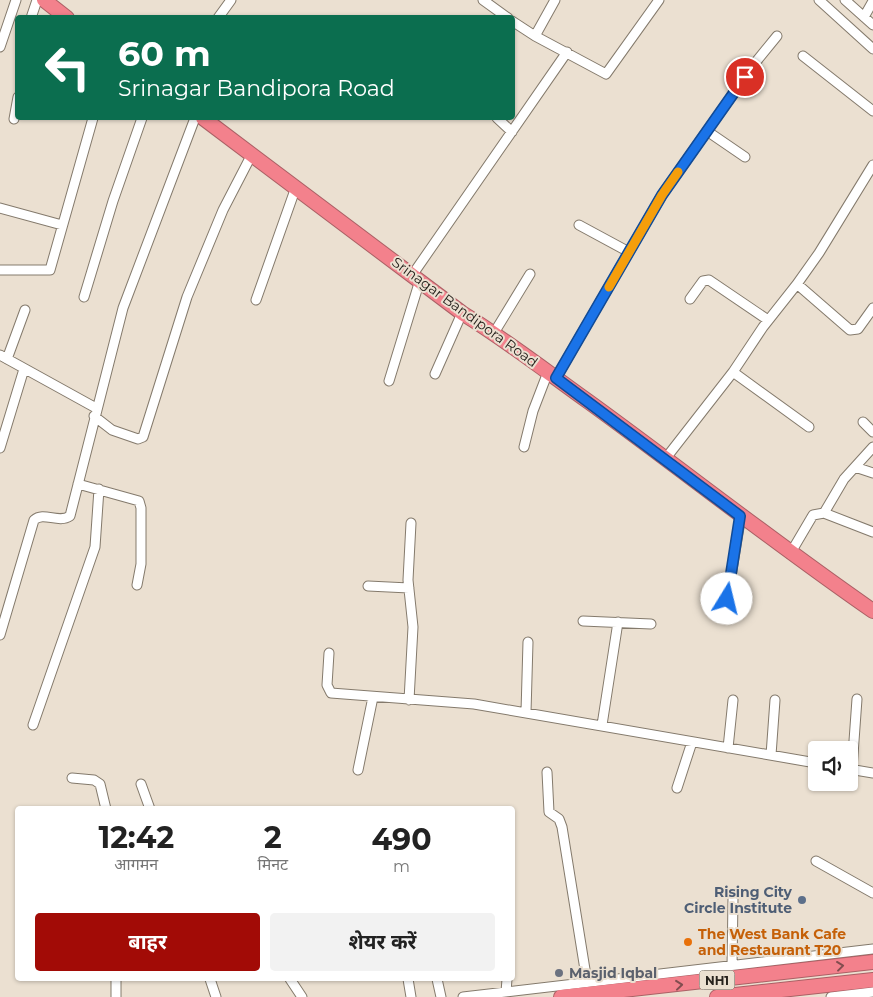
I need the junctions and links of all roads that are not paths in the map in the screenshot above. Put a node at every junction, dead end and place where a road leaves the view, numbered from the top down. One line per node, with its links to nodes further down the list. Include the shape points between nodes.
1 (16, 0): 20 (street)
2 (37, 0): 11 (street)
3 (44, 0): 12 (highway)
4 (230, 0): 13 (street)
5 (482, 0): 14 (street)
6 (556, 0): 18 (street)
7 (659, 0): 22 (street, via 608,73)
8 (819, 0): 21 (street)
9 (845, 0): 15 (street)
10 (873, 1): 15 (street)
11 (32, 15)
12 (62, 15)
13 (220, 15)
14 (504, 15)
15 (864, 17): 17 (street)
16 (515, 23): 18 (street)
17 (873, 24)
18 (535, 36): 22 (street)
19 (777, 36): 33 (street)
20 (0, 47)
21 (873, 49)
22 (567, 52): 32 (street)
23 (803, 56): 24 (street)
24 (873, 111)
25 (15, 114): 26 (street)
26 (14, 119)
27 (92, 120): 40 (street)
28 (141, 120): 46 (street, via 112,201)
29 (194, 120): 60 (street, via 123,308)
30 (206, 120): 34 (highway, Srinagar Bandipora Road)
31 (499, 120): 32 (street)
32 (512, 132): 44 (street)
33 (707, 132): 35 (street); 41 (street, via 662,195)
34 (252, 154): 37 (highway, Srinagar Bandipora Road); 60 (street, via 223,210 187,297 143,437 138,439 117,432)
35 (745, 157)
36 (873, 165): 45 (street)
37 (296, 187): 44 (highway, Srinagar Bandipora Road); 48 (street)
38 (0, 208): 40 (street)
39 (579, 225): 41 (street)
40 (62, 226): 42 (street, via 50,270)
41 (629, 252): 58 (street)
42 (0, 270)
43 (530, 274): 53 (street)
44 (417, 277): 51 (highway, Srinagar Bandipora Road); 59 (street)
45 (797, 284): 49 (street, via 850,330 858,329); 52 (street)
46 (84, 298)
47 (690, 299): 52 (street, via 703,281 709,280)
48 (256, 300)
49 (873, 308)
50 (25, 310): 54 (street)
51 (462, 313): 53 (highway, Srinagar Bandipora Road); 57 (street)
52 (768, 320): 56 (street)
53 (494, 333): 58 (highway, Srinagar Bandipora Road)
54 (3, 357): 55 (street)
55 (24, 369): 60 (street); 66 (street)
56 (733, 372): 62 (street); 67 (street)
57 (434, 374)
58 (552, 375): 64 (street, via 536,404); 67 (highway, Srinagar Bandipora Road)
59 (388, 382)
60 (95, 412): 70 (street)
61 (863, 422): 63 (street)
62 (809, 427)
63 (873, 432)
64 (524, 447)
65 (873, 447): 68 (street)
66 (0, 448)
67 (666, 458): 73 (highway, Srinagar Bandipora Road)
68 (855, 467): 69 (street); 72 (street)
69 (873, 473)
70 (78, 484): 71 (street); 85 (street, via 67,518 40,516 34,520)
71 (99, 489): 77 (street, via 135,499 141,505 141,564); 94 (street, via 95,547)
72 (824, 513): 75 (street); 76 (street, via 813,515)
73 (740, 516): 76 (highway, Srinagar Bandipora Road); 81 (street)
74 (412, 523): 79 (street)
75 (873, 532)
76 (790, 554): 80 (highway, Srinagar Bandipora Road)
77 (137, 585)
78 (368, 586): 79 (street)
79 (409, 588): 90 (street, via 413,628)
80 (873, 611)
81 (725, 613)
82 (583, 621): 83 (street)
83 (618, 622): 84 (street); 95 (street)
84 (651, 624)
85 (0, 635)
86 (528, 642): 93 (street)
87 (329, 653): 88 (street, via 328,692)
88 (372, 697): 90 (street); 101 (street)
89 (857, 699): 96 (street)
90 (409, 700): 93 (street, via 474,704)
91 (733, 700): 98 (street)
92 (775, 700): 99 (street)
93 (526, 712): 95 (street)
94 (33, 725)
95 (602, 725): 97 (street)
96 (853, 741)
97 (692, 742): 98 (street); 107 (street)
98 (728, 748): 99 (street)
99 (771, 756): 100 (street)
100 (808, 762)
101 (358, 770)
102 (858, 770): 104 (street)
103 (547, 772): 122 (street, via 549,812 559,819 562,827)
104 (873, 772)
105 (72, 778): 108 (street, via 98,783)
106 (141, 784): 109 (street)
107 (677, 788)
108 (105, 806)
109 (149, 806)
110 (816, 860): 111 (street)
111 (873, 893)
112 (733, 898): 115 (street)
113 (873, 949): 115 (street)
114 (873, 962): 132 (highway, NH1, one-way to 114)
115 (732, 966): 122 (street)
116 (116, 981): 126 (street)
117 (211, 981): 127 (street)
118 (291, 981): 128 (street)
119 (408, 981): 129 (street)
120 (437, 981): 130 (street)
121 (507, 981): 124 (street)
122 (587, 982): 124 (street)
123 (871, 990): 125 (highway, NH1); 134 (street)
124 (506, 992): 131 (street)
125 (797, 993): 133 (highway, NH1)
126 (116, 997)
127 (216, 997)
128 (302, 997)
129 (410, 997)
130 (441, 997)
131 (463, 997)
132 (561, 997)
133 (717, 997)
134 (831, 997)

